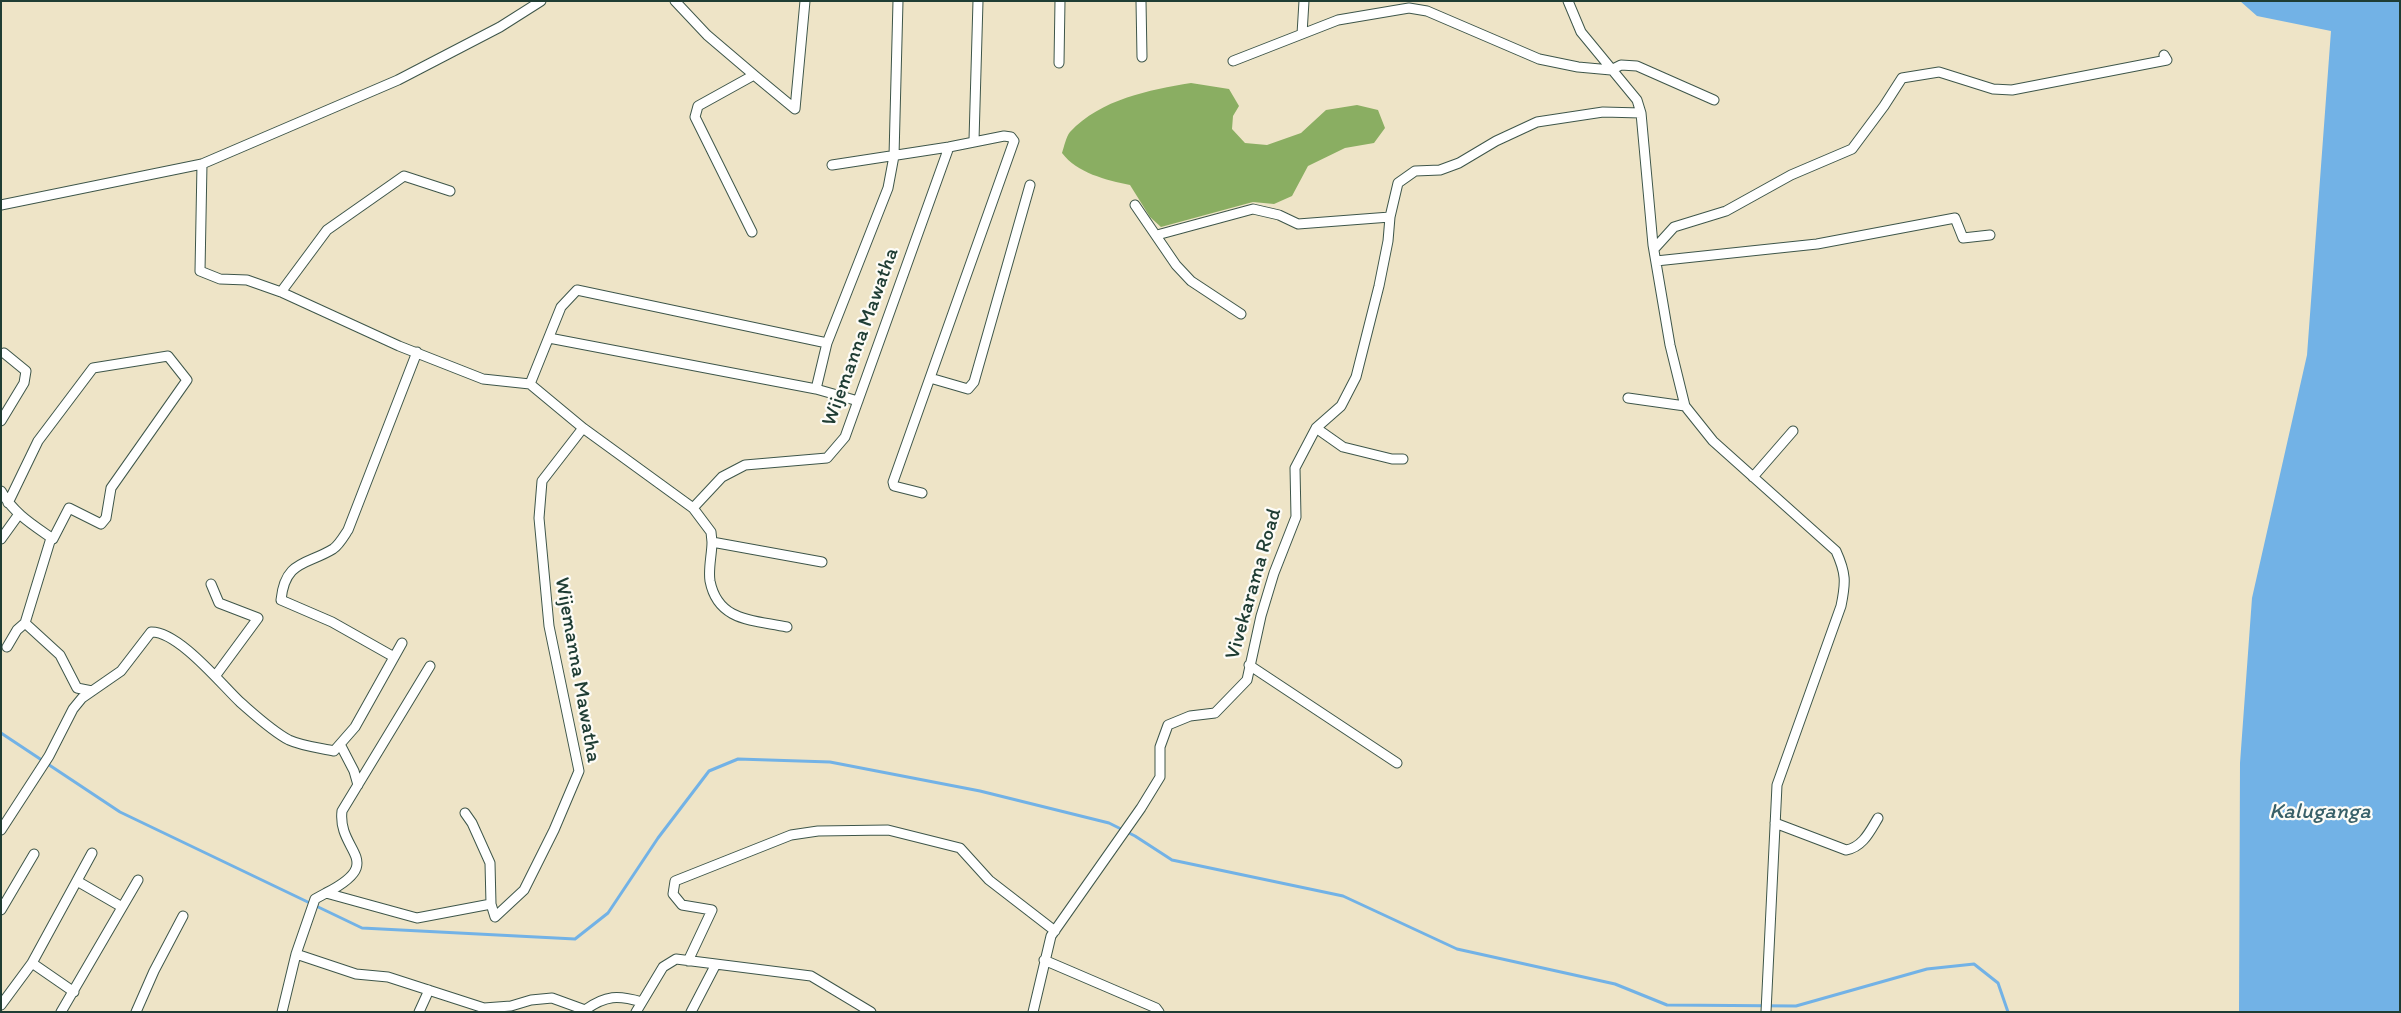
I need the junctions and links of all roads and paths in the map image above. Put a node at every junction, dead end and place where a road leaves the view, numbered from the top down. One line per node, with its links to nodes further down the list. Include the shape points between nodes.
1 (541, 1): 22 (street, via 500,27 398,80)
2 (675, 1): 16 (street)
3 (805, 1): 16 (street, via 794,109)
4 (898, 1): 21 (street)
5 (978, 1): 19 (street)
6 (1060, 1): 14 (street)
7 (1141, 1): 12 (street)
8 (1304, 1): 10 (street)
9 (1568, 1): 15 (street, via 1581,32)
10 (1302, 34): 13 (street); 15 (street, via 1338,20 1409,8 1427,11 1539,60)
11 (2164, 55): 32 (street, via 2167,60 2012,90 1993,89 1939,72 1902,78 1852,149 1791,175 1726,211 1674,227)
12 (1142, 57)
13 (1233, 61)
14 (1059, 63)
15 (1611, 70): 17 (street, via 1621,65 1637,66); 18 (street, via 1637,100)
16 (754, 75): 29 (street, via 698,106 695,117)
17 (1714, 100)
18 (1641, 113): 28 (street, Vivekarama Road, via 1603,112 1537,122 1459,163 1440,170 1415,171 1398,183); 32 (street)
19 (974, 140): 20 (street); 40 (street, via 1004,136 1014,141)
20 (950, 147): 21 (street); 44 (street, Wijemanna Mawatha)
21 (894, 156): 23 (street); 37 (street, via 888,188)
22 (202, 164): 26 (street); 34 (street, via 200,271 220,279 247,280)
23 (832, 165)
24 (1030, 185): 40 (street, via 974,382 968,389)
25 (450, 191): 34 (street, via 404,176 328,230)
26 (1, 205)
27 (1134, 205): 30 (street)
28 (1390, 217): 30 (street, via 1298,224 1279,215 1253,209); 48 (street, Vivekarama Road, via 1379,286 1356,377 1341,406)
29 (752, 232)
30 (1157, 235): 35 (street, via 1176,265 1191,280)
31 (1990, 235): 33 (street, via 1963,238 1955,218 1817,244)
32 (1654, 249): 33 (street)
33 (1656, 261): 45 (street, via 1670,345)
34 (281, 292): 38 (street)
35 (1241, 314)
36 (549, 338): 37 (street, via 561,308 577,290); 41 (street); 42 (street)
37 (827, 343): 42 (street)
38 (417, 352): 41 (street, via 483,379); 66 (street, via 348,530 335,548 298,564 283,585 282,600 332,622)
39 (4, 353): 46 (street, via 26,371 24,382)
40 (930, 378): 53 (street, via 893,482 894,486)
41 (530, 384): 47 (street)
42 (816, 389): 44 (street)
43 (1628, 398): 45 (street)
44 (858, 401): 55 (street, Wijemanna Mawatha, via 845,438 827,458 745,465 722,477)
45 (1685, 406): 51 (street, via 1713,441)
46 (1, 421)
47 (583, 428): 55 (street); 83 (street, Wijemanna Mawatha, via 542,481 539,518 549,626 579,771 551,838 524,890 495,916)
48 (1316, 428): 50 (street, via 1343,447); 67 (street, Vivekarama Road, via 1295,468 1296,517 1274,573)
49 (1793, 431): 51 (street)
50 (1403, 459)
51 (1753, 477): 76 (street, via 1836,551 1844,570 1845,584 1841,606 1777,785)
52 (1, 491): 54 (street)
53 (922, 493)
54 (8, 503): 56 (street); 57 (street, via 38,441 93,368 168,356 187,380 111,488 106,518 102,524 69,508)
55 (693, 508): 59 (street, via 711,532)
56 (19, 514): 57 (street); 58 (street)
57 (51, 538): 62 (street)
58 (1, 539)
59 (712, 542): 60 (street); 63 (street, via 710,580 719,604 731,615)
60 (822, 562)
61 (211, 584): 69 (street, via 220,603 258,618)
62 (25, 623): 65 (street); 70 (street, via 60,655 77,688)
63 (787, 627)
64 (402, 643): 66 (street)
65 (7, 647)
66 (394, 657): 71 (street)
67 (1249, 665): 72 (street); 87 (street, Vivekarama Road, via 1246,680 1215,713 1190,716 1168,725 1160,747 1160,777)
68 (430, 666): 73 (street)
69 (216, 675): 70 (street, via 161,632 151,632 121,671); 71 (street, via 239,701 290,740 334,751)
70 (92, 691): 77 (street, via 74,709 50,756)
71 (341, 746): 73 (street)
72 (1396, 763)
73 (358, 786): 82 (street, via 342,811 340,825 358,857 357,864 346,883)
74 (465, 814): 83 (street, via 490,863)
75 (1878, 818): 76 (street, via 1862,842 1846,850)
76 (1775, 823): 106 (street)
77 (1, 830)
78 (34, 854): 85 (street)
79 (92, 854): 81 (street)
80 (138, 880): 84 (street)
81 (77, 881): 84 (street); 91 (street)
82 (326, 893): 83 (street, Wijemanna Mawatha, via 417,918); 88 (street, via 315,899)
83 (491, 904)
84 (122, 907): 94 (street)
85 (1, 910)
86 (183, 916): 98 (street)
87 (1055, 930): 89 (street, via 989,880 960,848 888,830 818,831 791,835 675,880 673,894 682,905 712,910); 90 (street, Vivekarama Road)
88 (296, 954): 93 (street, via 356,974 388,977); 99 (street)
89 (688, 960): 92 (street); 95 (street, via 676,959 663,967)
90 (1044, 960): 104 (street, Vivekarama Road); 105 (street)
91 (32, 963): 94 (street); 96 (street)
92 (716, 964): 102 (street); 103 (street, via 811,976)
93 (429, 990): 95 (street, via 484,1008 552,998 585,1010 614,996); 100 (street)
94 (74, 992): 97 (street)
95 (642, 1002): 101 (street)
96 (1, 1005)
97 (61, 1012)
98 (136, 1012)
99 (282, 1012)
100 (419, 1012)
101 (636, 1012)
102 (691, 1012)
103 (871, 1012)
104 (1033, 1012)
105 (1159, 1012)
106 (1766, 1012)

